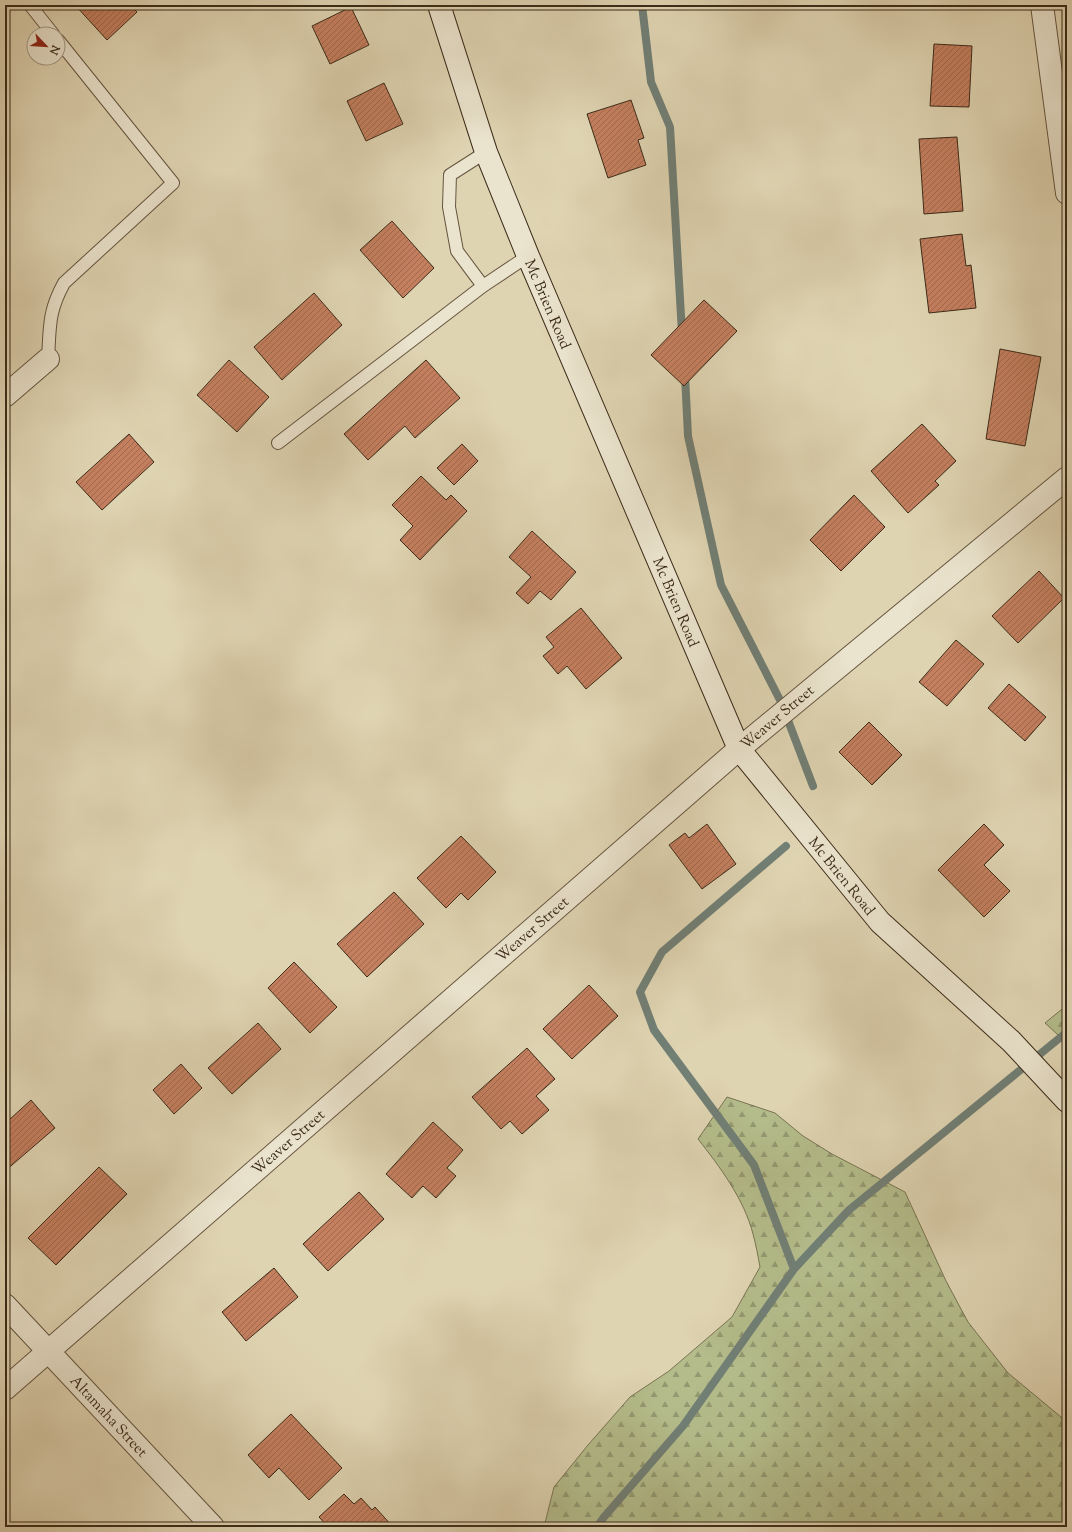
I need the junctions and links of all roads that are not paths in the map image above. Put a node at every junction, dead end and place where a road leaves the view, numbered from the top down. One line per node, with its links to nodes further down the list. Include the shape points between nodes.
1 (30, 5): 4 (lane)
2 (439, 5): 6 (street, Mc Brien Road)
3 (1042, 5): 7 (street)
4 (47, 26)
5 (66, 50): 10 (lane, via 173,183 64,283 54,301 50,316)
6 (486, 152): 8 (street, Mc Brien Road); 9 (lane, via 450,175 449,207 457,250)
7 (1067, 193)
8 (528, 256): 9 (lane); 14 (street, Mc Brien Road)
9 (483, 286): 12 (lane)
10 (48, 358): 11 (street)
11 (5, 396)
12 (278, 443)
13 (1067, 478): 14 (street, Weaver Street)
14 (739, 748): 15 (street, Mc Brien Road, via 880,922 1011,1041); 17 (street, Weaver Street)
15 (1067, 1101)
16 (5, 1305): 17 (street, Altamaha Street)
17 (49, 1350): 18 (street, Weaver Street); 19 (street, Altamaha Street)
18 (5, 1389)
19 (213, 1527)

